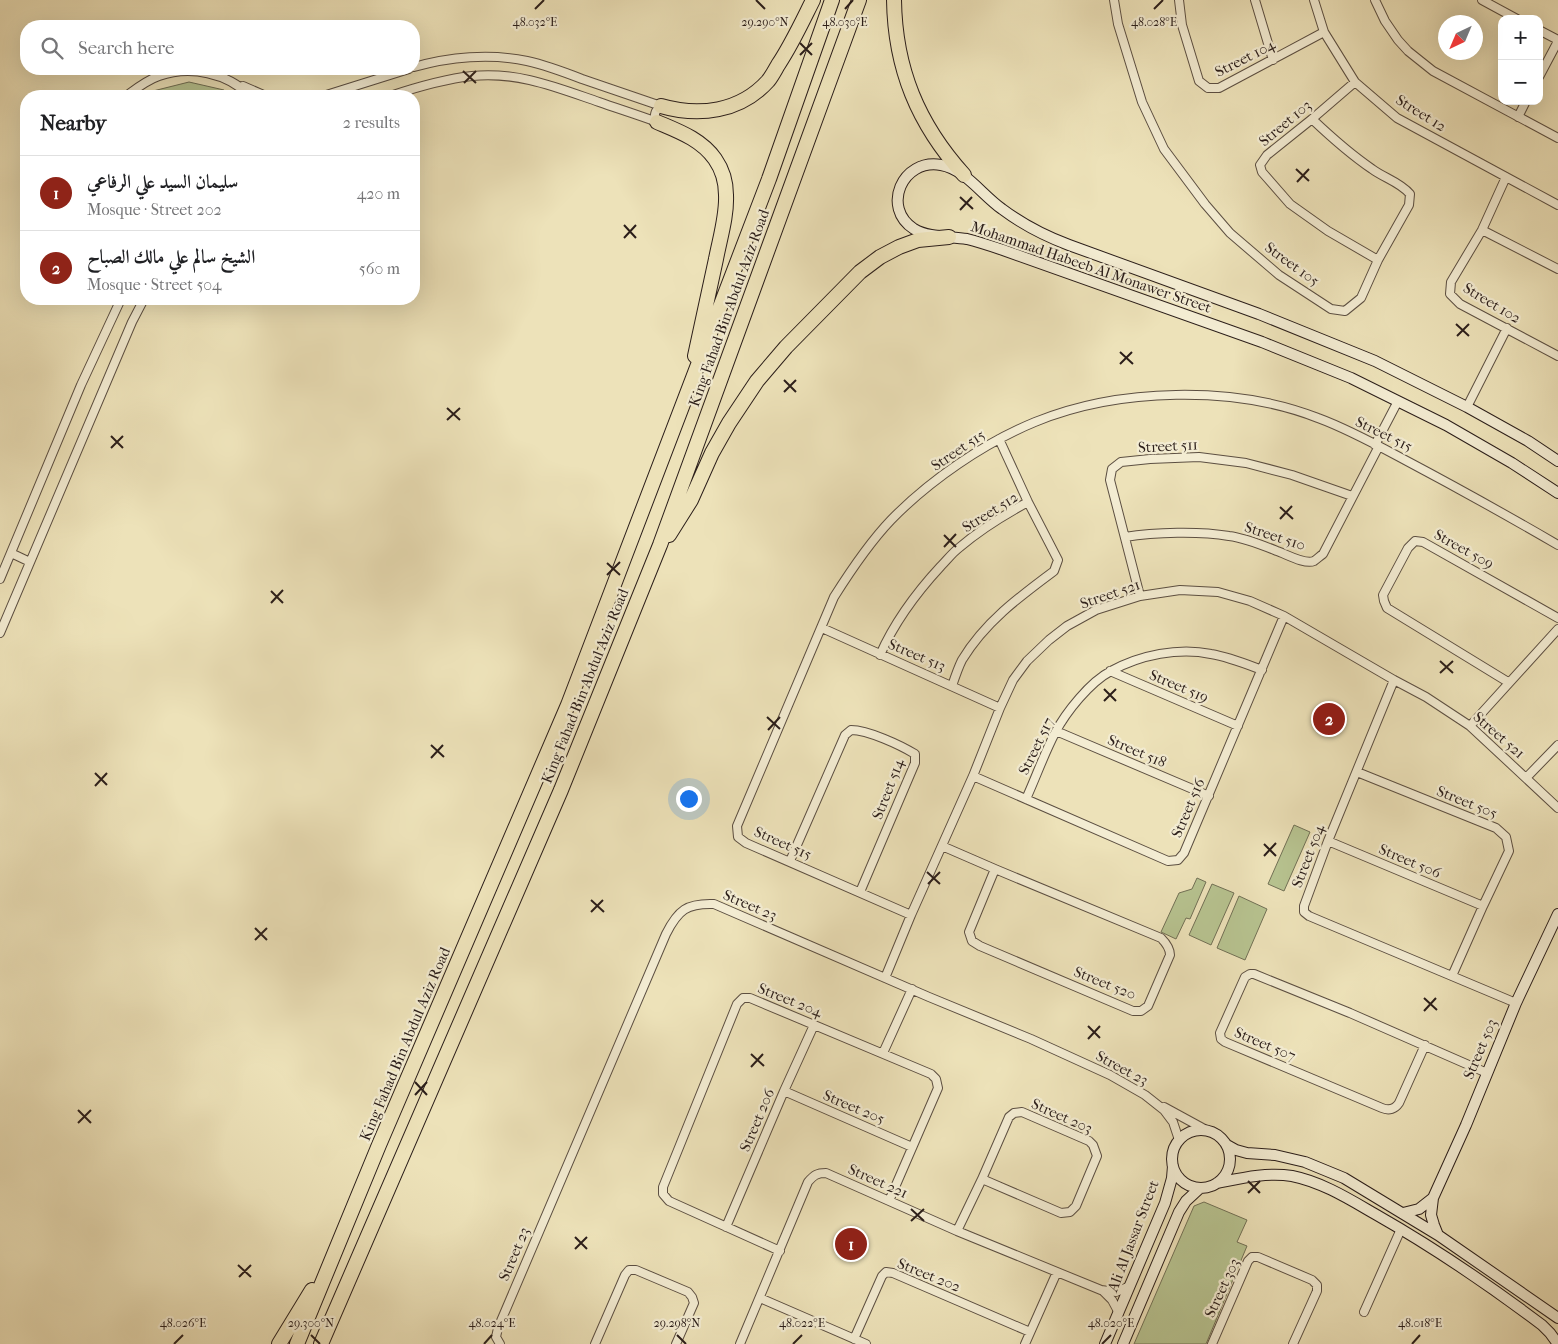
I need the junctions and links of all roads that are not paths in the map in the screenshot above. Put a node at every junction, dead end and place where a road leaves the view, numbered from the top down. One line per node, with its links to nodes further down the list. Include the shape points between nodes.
1 (813, 0): 31 (highway, via 770,79 745,100 714,111 690,112)
2 (832, 0): 48 (highway, King Fahad Bin Abdul Aziz Road)
3 (859, 0): 57 (highway, King Fahad Bin Abdul Aziz Road)
4 (894, 0): 36 (highway, via 898,46 909,88 930,130)
5 (1114, 0): 41 (street, Street 105, via 1142,102 1164,149 1230,233 1279,275 1331,308 1345,311 1361,298)
6 (1178, 0): 15 (street, Street 104, via 1199,82 1208,88 1218,88)
7 (1255, 0): 15 (street)
8 (1314, 0): 12 (street, Street 12)
9 (1375, 0): 32 (street, via 1385,21 1403,45 1432,71)
10 (1482, 0): 11 (street)
11 (1510, 15)
12 (1324, 32): 15 (street, Street 104); 23 (street, Street 12)
13 (1543, 32): 14 (street)
14 (1558, 41): 17 (street)
15 (1273, 60)
16 (420, 66): 18 (street, via 493,57 526,61)
17 (1543, 69)
18 (568, 74): 24 (street); 31 (street)
19 (160, 75): 25 (street)
20 (214, 75): 22 (street)
21 (390, 75): 28 (street)
22 (224, 78): 26 (street); 27 (street)
23 (1355, 82): 33 (street, Street 103); 37 (street, Street 12, via 1397,118)
24 (564, 89): 29 (street, via 526,79 474,76); 34 (street)
25 (134, 90)
26 (244, 90)
27 (252, 90)
28 (342, 90)
29 (408, 90)
30 (1524, 105): 32 (street)
31 (661, 106): 34 (street, via 655,115)
32 (1518, 117): 35 (street)
33 (1312, 119): 41 (street, Street 105, via 1336,142 1410,194 1409,205); 41 (street, Street 103, via 1267,155 1260,165 1262,172 1290,204)
34 (657, 122): 48 (highway, via 681,132 705,148 719,165 726,190 723,223)
35 (1558, 138)
36 (964, 175): 40 (street, Mohammad Habeeb Al Monawer Street, via 950,167 934,164 922,166 907,175 900,185 899,208 908,224 924,234); 49 (street, Mohammad Habeeb Al Monawer Street, via 1000,208 1047,236 1344,348)
37 (1506, 177): 38 (street, Street 12); 39 (street, Street 102)
38 (1558, 205)
39 (1482, 230): 42 (street); 45 (street, Street 102, via 1451,282 1450,294 1460,304)
40 (949, 237): 47 (street, Mohammad Habeeb Al Monawer Street, via 975,241 1021,256 1262,342); 57 (highway, via 918,240 880,257 860,272 786,346 729,423 685,512)
41 (1378, 260)
42 (1558, 269)
43 (118, 305): 59 (street, via 80,385)
44 (141, 305): 60 (street)
45 (1507, 328): 46 (street, Street 102); 49 (street)
46 (1558, 356)
47 (1398, 401): 51 (street, Street 510); 53 (street, Mohammad Habeeb Al Monawer Street, via 1481,445)
48 (685, 403): 119 (highway, King Fahad Bin Abdul Aziz Road, via 568,705)
49 (1467, 407): 52 (street, Mohammad Habeeb Al Monawer Street)
50 (999, 439): 51 (street, Street 515, via 1036,422 1118,399 1186,395 1268,403 1318,418); 55 (street); 65 (street, Street 515, via 955,466 891,520 847,576 834,597)
51 (1377, 445): 54 (street, Street 510); 58 (street, Street 515)
52 (1558, 461)
53 (1558, 493)
54 (1352, 496): 56 (street, Street 510, via 1323,554 1313,561 1305,562 1230,536 1141,534); 56 (street, Street 511, via 1246,463 1199,457 1121,462 1112,468 1110,480)
55 (1028, 502): 68 (street, Street 512, via 959,547 904,611); 73 (street, Street 512, via 1058,560 1057,565 1054,571 1014,600 976,639 961,662)
56 (1125, 537): 62 (street, Street 511)
57 (660, 545): 131 (highway, King Fahad Bin Abdul Aziz Road, via 561,790)
58 (1558, 545)
59 (11, 553): 60 (street); 61 (street)
60 (30, 562): 67 (street)
61 (0, 579)
62 (1140, 596): 63 (street, Street 521, via 1180,590 1218,592); 74 (street, Street 521, via 1096,610 1061,630 1027,662 1013,680)
63 (1284, 616): 69 (street, Street 516); 71 (street, Street 521)
64 (1558, 618): 72 (street, Street 509, via 1423,542 1416,541 1408,548 1383,595 1387,608)
65 (822, 628): 68 (street, Street 513); 87 (street, Street 515, via 737,826 738,837 746,843)
66 (1558, 628): 72 (street)
67 (0, 633)
68 (880, 655): 73 (street, Street 513)
69 (1262, 670): 70 (street, Street 517, via 1210,653 1185,652 1137,659); 75 (street, Street 516)
70 (1110, 671): 75 (street, Street 519); 77 (street, Street 517, via 1071,708)
71 (1394, 680): 76 (street, Street 521); 79 (street, Street 504)
72 (1508, 682): 76 (street)
73 (952, 686): 74 (street, Street 513)
74 (1000, 708): 80 (street, Street 521)
75 (1238, 726): 82 (street, Street 516)
76 (1470, 726): 81 (street, Street 521)
77 (1056, 732): 82 (street, Street 518); 83 (street, Street 517)
78 (1558, 745): 81 (street)
79 (1357, 772): 85 (street, Street 504); 90 (street, Street 505, via 1496,828 1506,837 1510,851)
80 (973, 776): 83 (street, Street 516); 86 (street, Street 521)
81 (1526, 778): 84 (street, Street 521)
82 (1209, 796): 83 (street, Street 516, via 1184,853 1178,860 1168,861)
83 (1026, 799)
84 (1558, 808)
85 (1328, 841): 90 (street, Street 506); 93 (street, Street 504, via 1304,912)
86 (942, 846): 88 (street, Street 520); 92 (street, Street 521)
87 (790, 861): 89 (street, Street 515); 89 (street, Street 514, via 845,735 851,730 860,730 906,750 915,754 915,763)
88 (995, 869): 88 (street, Street 520, via 969,932 972,940 1133,1011 1141,1011 1148,1006 1170,956 1161,938)
89 (860, 892): 92 (street, Street 515)
90 (1483, 906): 93 (street, Street 505)
91 (1558, 914): 96 (street, Street 503)
92 (911, 915): 94 (street, Street 521)
93 (1452, 976): 96 (street, Street 504)
94 (885, 978): 95 (street, Street 23); 132 (street, Street 23, via 714,904 695,904 678,915 666,934 498,1328 496,1337)
95 (912, 989): 99 (street); 102 (street, Street 23, via 1110,1075)
96 (1516, 1003): 100 (street, Street 503)
97 (814, 1025): 99 (street, Street 204); 101 (street, Street 206); 114 (street, Street 204, via 750,998 743,998 738,1004 663,1187 663,1194 669,1201)
98 (1425, 1045): 98 (street, Street 507, via 1399,1103 1388,1110 1225,1042 1220,1033 1245,977 1250,974); 100 (street, Street 507)
99 (884, 1053): 106 (street, Street 204, via 936,1079 938,1088)
100 (1487, 1073): 111 (street, Street 503)
101 (784, 1091): 106 (street, Street 205); 114 (street, Street 206)
102 (1156, 1103): 103 (street, Street 23); 104 (street, Street 23, via 1173,1122)
103 (1208, 1130): 104 (street, via 1192,1131); 105 (street)
104 (1178, 1140): 107 (street, via 1173,1150)
105 (1227, 1145): 109 (street, via 1230,1153 1228,1170); 113 (street, via 1247,1154 1290,1158 1320,1167)
106 (912, 1147): 112 (street, Street 204)
107 (1173, 1166): 110 (street, via 1183,1182); 121 (street, Ali Al Jassar Street, via 1165,1203)
108 (982, 1179): 108 (street, Street 203, via 1061,1213 1070,1212 1076,1206 1097,1156 1089,1141 1022,1112 1014,1113 1009,1117); 116 (street, Street 203)
109 (1217, 1183): 110 (street); 115 (street, via 1274,1174 1295,1177 1318,1184)
110 (1200, 1188): 139 (street, Ali Al Jassar Street, via 1179,1212)
111 (1433, 1198): 113 (street, via 1419,1208); 117 (street, Street 503, via 1431,1215)
112 (889, 1201): 116 (street, Street 221); 118 (street, Street 221, via 826,1173 818,1173 808,1182)
113 (1403, 1213): 117 (street)
114 (726, 1226): 118 (street, Street 204)
115 (1401, 1229): 124 (street); 142 (street, via 1530,1316)
116 (957, 1231): 120 (street, Street 221)
117 (1438, 1235): 126 (street)
118 (780, 1251): 123 (street, Street 221)
119 (333, 1255): 129 (highway); 130 (highway, King Fahad Bin Abdul Aziz Road)
120 (1057, 1272): 122 (street, Street 221); 127 (street)
121 (1130, 1286): 122 (street, Street 221, via 1116,1292); 125 (street, Ali Al Jassar Street)
122 (1101, 1290): 125 (street, Street 221)
123 (760, 1298): 128 (street); 135 (street, Street 221)
124 (1364, 1312)
125 (1119, 1313): 138 (street, Ali Al Jassar Street)
126 (1558, 1318)
127 (1030, 1332): 128 (street, Street 202, via 886,1272); 137 (street)
128 (854, 1338): 136 (street)
129 (280, 1344)
130 (296, 1344)
131 (321, 1344)
132 (500, 1344)
133 (595, 1344): 134 (street, via 625,1275 629,1270 636,1270 688,1292 692,1297 694,1303)
134 (676, 1344)
135 (740, 1344)
136 (866, 1344)
137 (1025, 1344)
138 (1105, 1344)
139 (1123, 1344)
140 (1212, 1344): 141 (street, Street 303, via 1248,1261 1258,1257 1317,1285)
141 (1294, 1344)
142 (1558, 1344)

